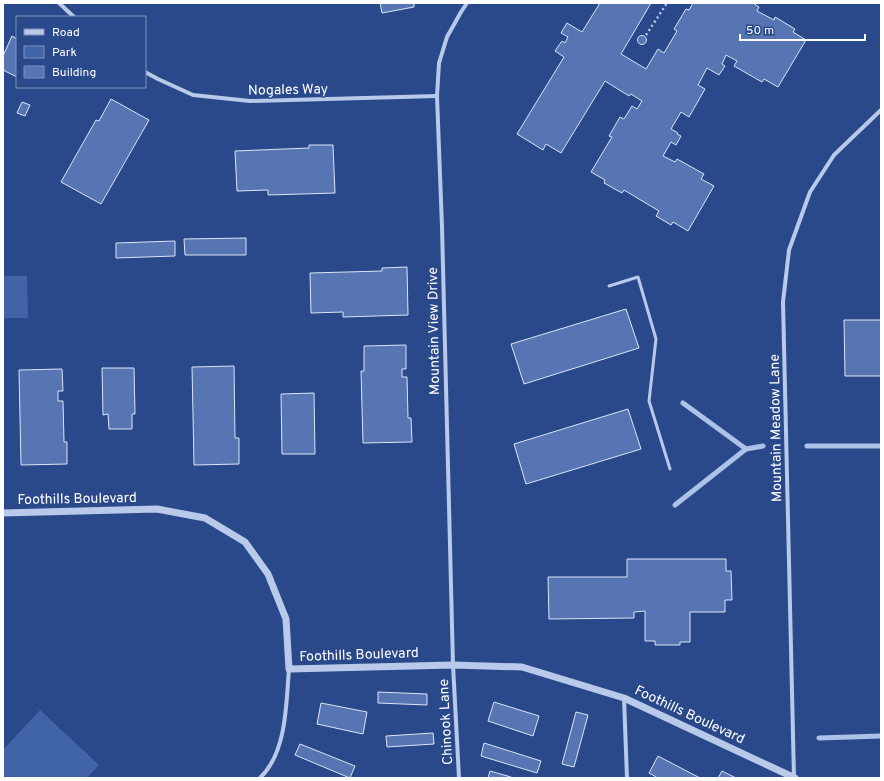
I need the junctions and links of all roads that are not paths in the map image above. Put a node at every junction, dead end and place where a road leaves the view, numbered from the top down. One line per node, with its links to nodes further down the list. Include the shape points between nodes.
1 (59, 3): 3 (street)
2 (468, 3): 5 (street, Mountain View Drive, via 460,12 447,37 439,63)
3 (73, 16)
4 (146, 73): 5 (street, Nogales Way, via 193,95 250,102)
5 (437, 96): 10 (street, Mountain View Drive)
6 (881, 110): 16 (street, Mountain Meadow Lane, via 834,155 810,192 788,250 783,302)
7 (609, 286): 8 (lane, via 638,277 656,339 649,401)
8 (670, 469)
9 (3, 513): 11 (street, Foothills Boulevard, via 157,509 205,518 245,542 268,574 286,619)
10 (453, 665): 11 (street, Foothills Boulevard); 12 (street, Foothills Boulevard, via 522,667); 14 (street, Chinook Lane)
11 (289, 669): 13 (street, via 280,746)
12 (624, 698): 15 (street); 16 (street, Foothills Boulevard)
13 (260, 778)
14 (458, 778)
15 (627, 778)
16 (795, 778)

